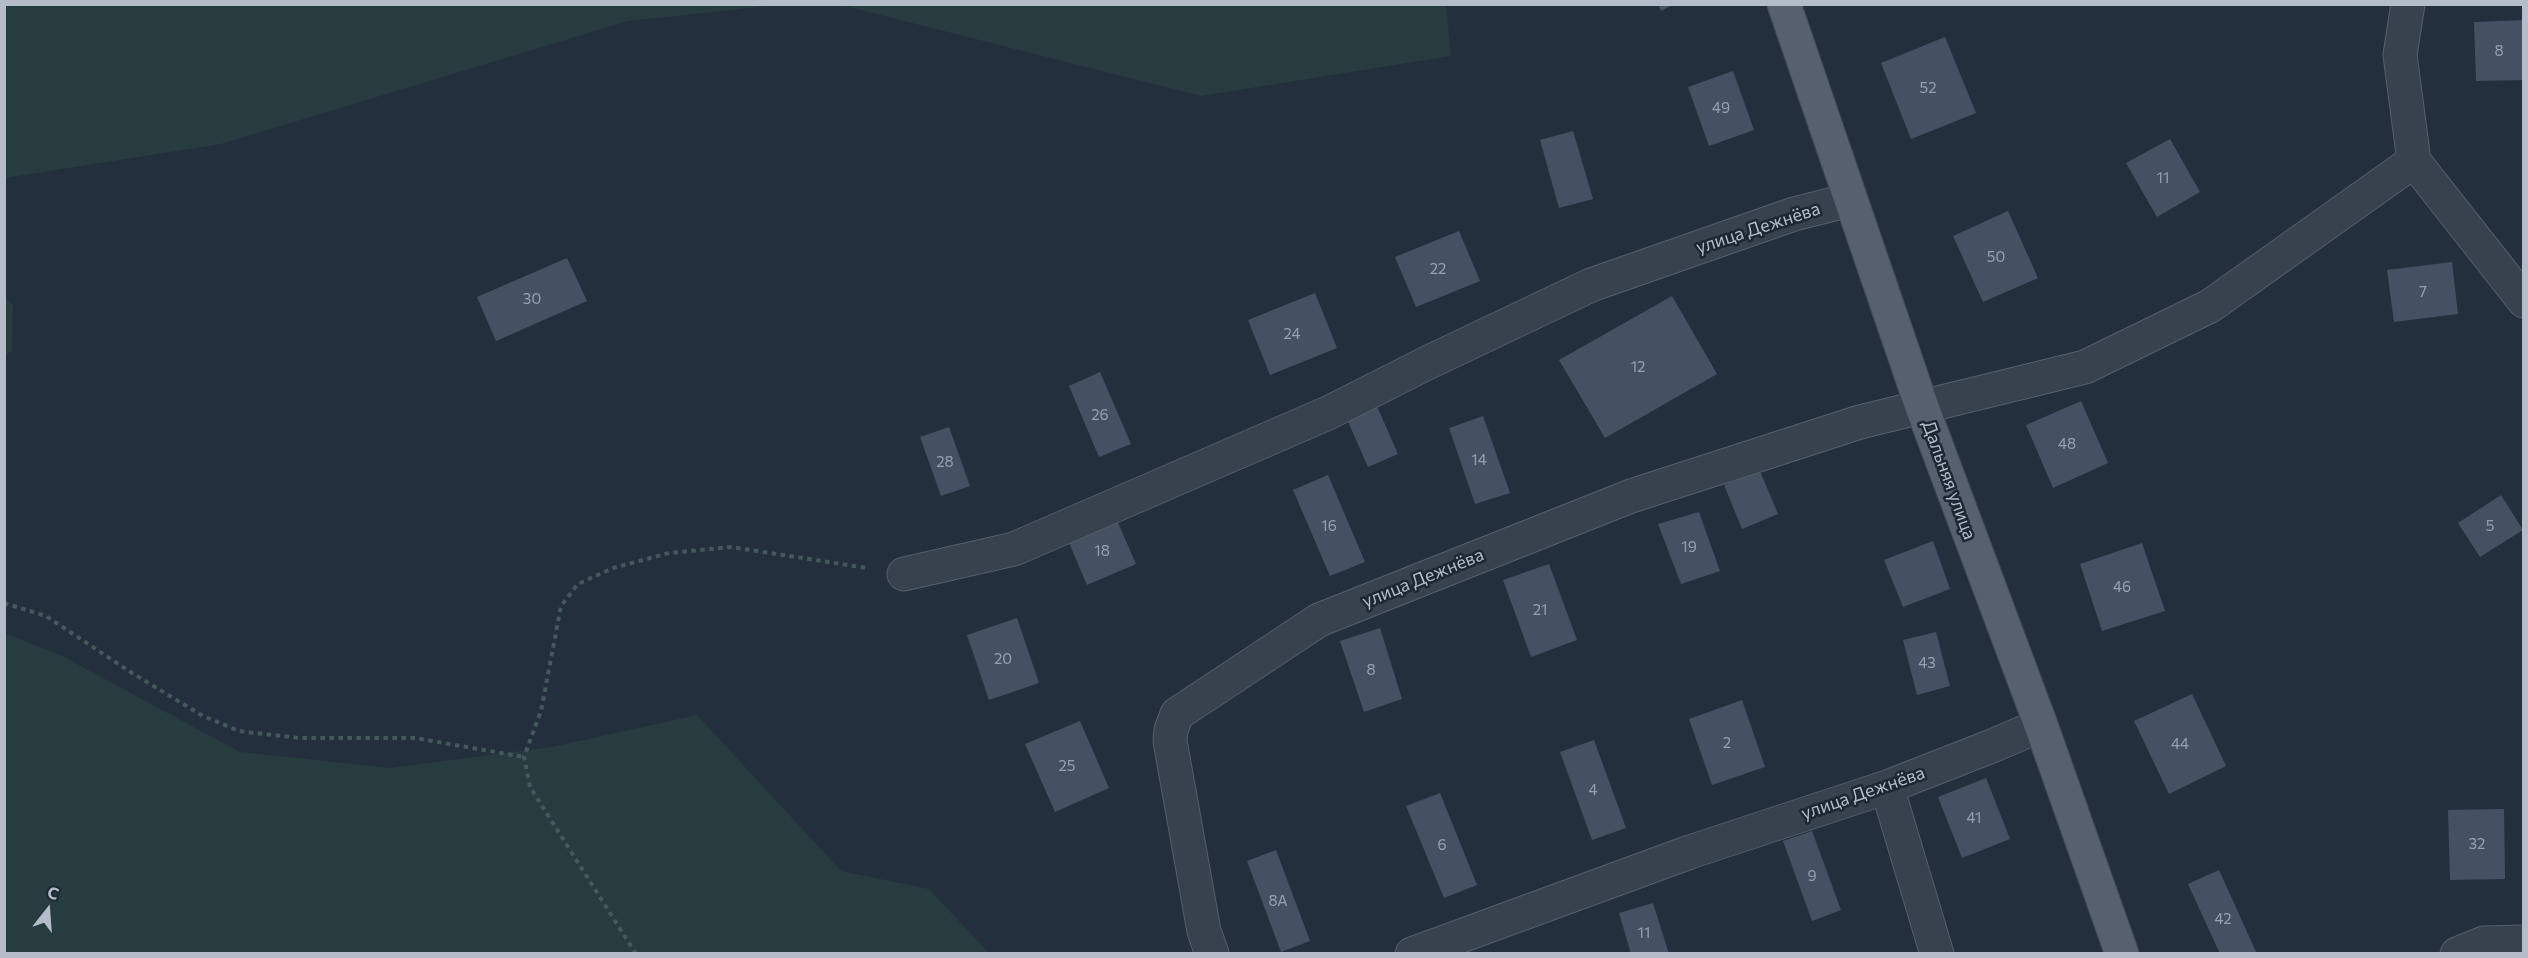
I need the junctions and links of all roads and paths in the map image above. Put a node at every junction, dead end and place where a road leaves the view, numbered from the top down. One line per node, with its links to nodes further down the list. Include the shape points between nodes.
1 (1784, 4): 4 (main road, Дальняя улица)
2 (2408, 4): 3 (street, via 2400,55)
3 (2414, 161): 5 (street); 6 (street, улица Дежнёва, via 2210,306 2085,368)
4 (1850, 200): 6 (main road, Дальняя улица); 7 (street, улица Дежнёва, via 1794,214 1591,285 1328,413 1014,549)
5 (2523, 301)
6 (1922, 407): 9 (main road, Дальняя улица); 14 (street, улица Дежнёва, via 1631,496 1319,620 1177,714 1170,741 1204,931)
7 (903, 574): 10 (path, via 731,547 669,553 613,568 578,584 561,606 541,711)
8 (4, 603): 10 (path, via 46,616 162,692 238,731 299,738 415,738)
9 (2041, 725): 11 (street, улица Дежнёва); 17 (main road, Дальняя улица)
10 (524, 757): 13 (path, via 530,787)
11 (1887, 787): 15 (street, улица Дежнёва, via 1690,852); 16 (street)
12 (2523, 942): 18 (street, via 2484,943)
13 (636, 954)
14 (1212, 954)
15 (1412, 954)
16 (1937, 954)
17 (2122, 954)
18 (2457, 954)

